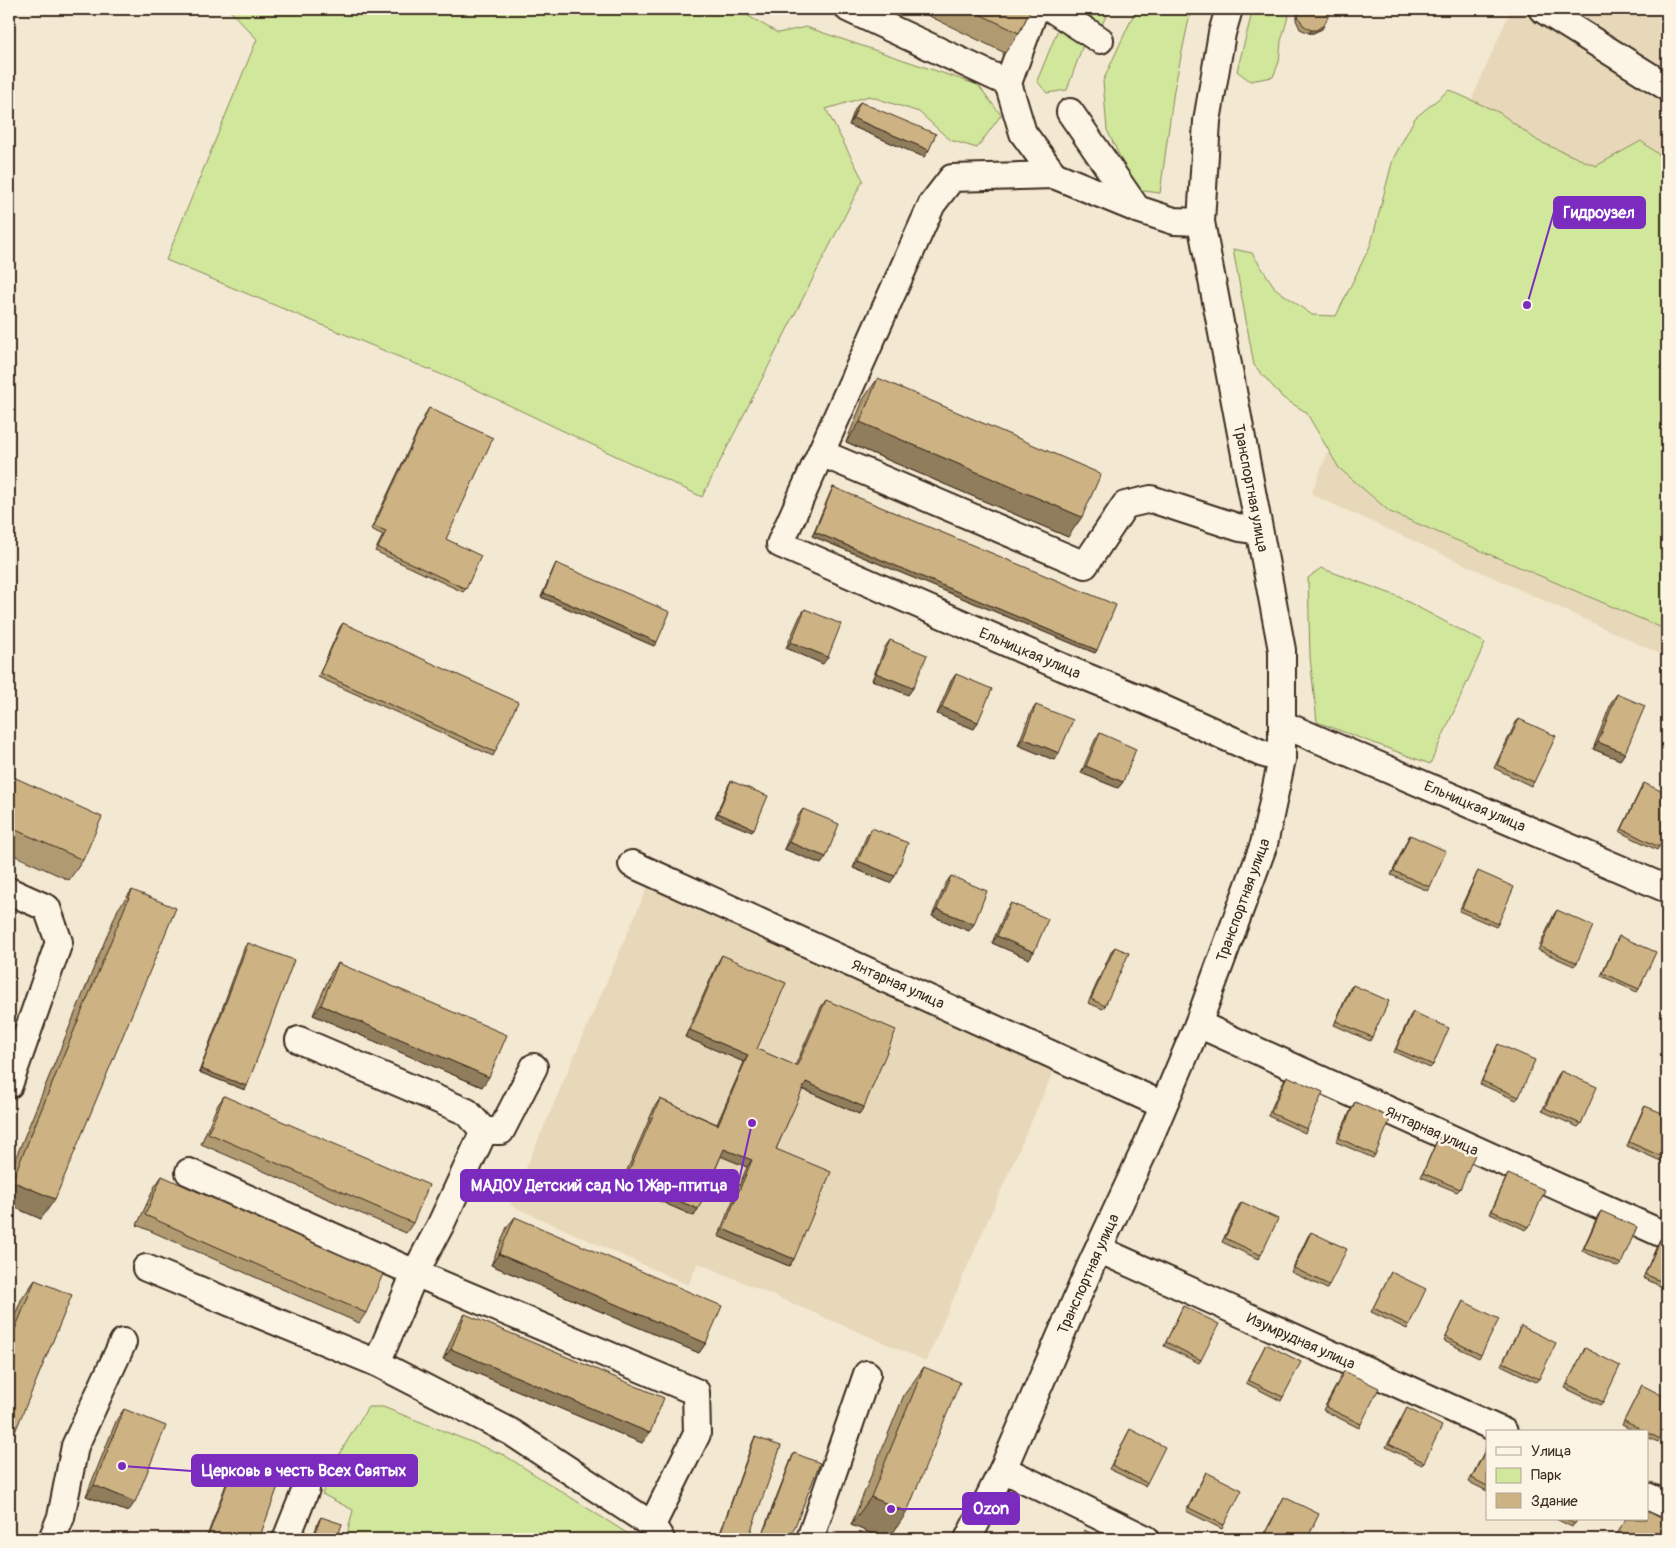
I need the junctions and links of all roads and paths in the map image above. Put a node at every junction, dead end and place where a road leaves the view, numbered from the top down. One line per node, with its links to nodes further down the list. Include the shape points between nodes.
1 (849, 9): 7 (street)
2 (1036, 9): 7 (street)
3 (1052, 9): 6 (street)
4 (1229, 9): 12 (street, Транспортная улица, via 1207,121)
5 (1542, 9): 8 (street)
6 (1100, 40)
7 (1008, 83): 10 (street, via 1023,133)
8 (1667, 87)
9 (1070, 112): 11 (street)
10 (1054, 175): 11 (street); 13 (street, via 952,178 932,204)
11 (1137, 209): 12 (street, via 1174,221)
12 (1201, 222): 14 (street, Транспортная улица)
13 (821, 453): 14 (street, via 1085,565 1126,505 1151,499 1240,528); 16 (street, Ельницкая улица, via 780,544)
14 (1259, 531): 15 (street, Транспортная улица, via 1282,650)
15 (1282, 724): 16 (street, Транспортная улица); 18 (street, Ельницкая улица)
16 (1282, 760): 20 (street, Транспортная улица, via 1264,844)
17 (632, 864): 24 (street, Янтарная улица)
18 (1667, 889)
19 (9, 891): 23 (street, via 47,908 59,942)
20 (1198, 1024): 24 (street, Транспортная улица); 27 (street, Янтарная улица)
21 (299, 1040): 25 (street, via 467,1112)
22 (534, 1067): 25 (street, via 502,1131)
23 (9, 1085)
24 (1163, 1105): 28 (street, Транспортная улица)
25 (484, 1131): 30 (street)
26 (189, 1172): 30 (street)
27 (1667, 1236)
28 (1098, 1249): 34 (street, Изумрудная улица); 35 (street, Транспортная улица)
29 (146, 1268): 32 (street)
30 (415, 1273): 32 (street); 39 (street, via 696,1392 697,1434)
31 (123, 1342): 40 (street, via 75,1446 61,1517)
32 (378, 1363): 39 (street, via 511,1432)
33 (867, 1374): 42 (street)
34 (1500, 1430)
35 (1002, 1469): 43 (street, Транспортная улица); 44 (street)
36 (306, 1489): 41 (street)
37 (1648, 1496): 38 (street)
38 (1667, 1505)
39 (657, 1532)
40 (52, 1539)
41 (286, 1539)
42 (810, 1539)
43 (968, 1539)
44 (1146, 1539)

